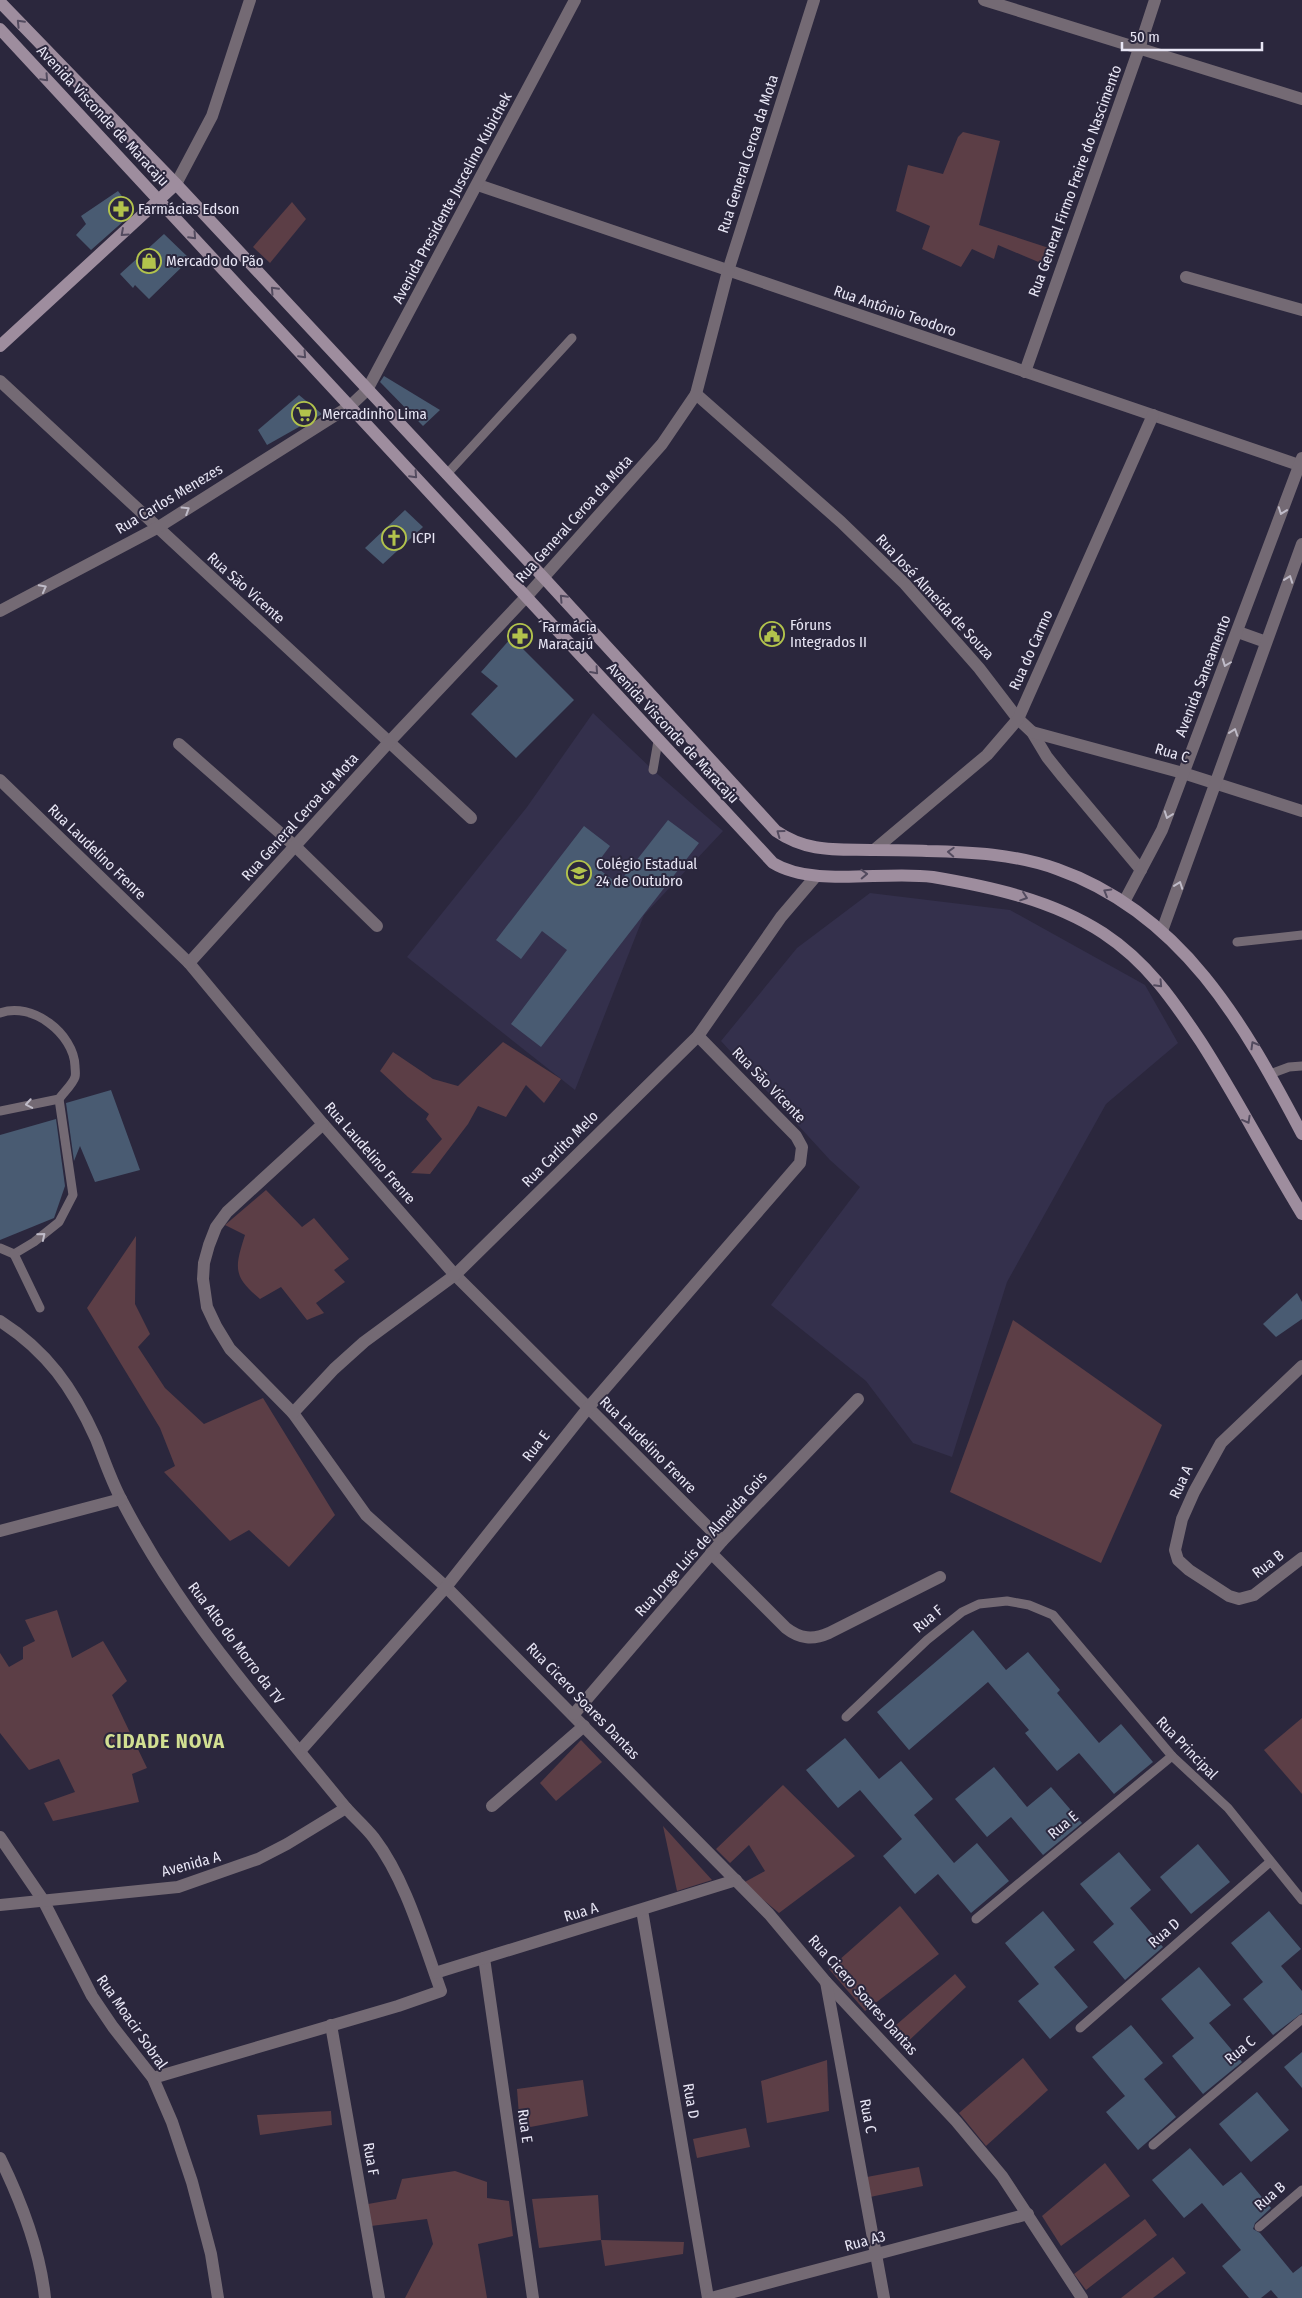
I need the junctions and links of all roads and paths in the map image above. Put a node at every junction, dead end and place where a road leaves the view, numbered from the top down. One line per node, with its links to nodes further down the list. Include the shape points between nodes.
1 (250, 0): 10 (street, via 212,116)
2 (575, 0): 11 (street, Avenida Presidente Juscelino Kubichek)
3 (814, 0): 13 (street, Rua General Ceroa da Mota)
4 (984, 0): 8 (street)
5 (1155, 0): 8 (street, Rua General Firmo Freire do Nascimento)
6 (0, 2): 10 (main road, Avenida Visconde de Maracaju, one-way to 6)
7 (0, 29): 12 (main road, Avenida Visconde de Maracaju, one-way to 12)
8 (1139, 49): 9 (street); 18 (street, Rua General Firmo Freire do Nascimento)
9 (1302, 99)
10 (176, 184): 12 (main road); 20 (main road, Avenida Visconde de Maracaju, one-way to 10)
11 (478, 185): 13 (street, Rua Antônio Teodoro); 20 (street, Avenida Presidente Juscelino Kubichek)
12 (160, 200): 17 (main road, one-way to 17); 22 (main road, Avenida Visconde de Maracaju, one-way to 22)
13 (728, 272): 18 (street, Rua Antônio Teodoro); 21 (street, Rua General Ceroa da Mota)
14 (1186, 277): 15 (street)
15 (1302, 310)
16 (572, 338): 25 (lane)
17 (0, 346)
18 (1025, 372): 23 (street, Rua Antônio Teodoro)
19 (0, 381): 26 (street, Rua São Vicente)
20 (367, 390): 22 (street, Avenida Presidente Juscelino Kubichek); 25 (main road, Avenida Visconde de Maracaju)
21 (696, 394): 28 (street, Rua General Ceroa da Mota, via 662,444); 33 (street, Rua José Almeida de Souza, via 841,522 905,584 979,668)
22 (350, 406): 26 (street, Rua Carlos Menezes, one-way to 22); 29 (main road, Avenida Visconde de Maracaju, one-way to 29)
23 (1153, 416): 24 (street, Rua Antônio Teodoro); 33 (street, Rua do Carmo)
24 (1301, 463): 31 (street, Avenida Saneamento, one-way to 31)
25 (446, 474): 28 (main road, Avenida Visconde de Maracaju)
26 (156, 528): 30 (street, Rua Carlos Menezes, one-way to 26); 35 (street, Rua São Vicente)
27 (1302, 544): 32 (street, one-way to 27)
28 (544, 578): 29 (street, Rua General Ceroa da Mota); 45 (main road, Avenida Visconde de Maracaju, one-way to 28, via 825,850 792,840 776,831)
29 (527, 596): 35 (street, Rua General Ceroa da Mota); 36 (main road, Avenida Visconde de Maracaju, one-way to 36)
30 (0, 610)
31 (1238, 632): 32 (street); 39 (street, Avenida Saneamento, one-way to 39)
32 (1266, 642): 41 (street, one-way to 32)
33 (1018, 720): 34 (street, Rua José Almeida de Souza); 45 (street, Rua do Carmo, via 987,754)
34 (1032, 732): 39 (street, Rua C); 46 (street, Rua José Almeida de Souza, via 1047,757)
35 (390, 741): 43 (street, Rua São Vicente); 44 (street, Rua General Ceroa da Mota)
36 (658, 741): 38 (lane); 47 (main road, Avenida Visconde de Maracaju, via 773,863)
37 (179, 744): 44 (street)
38 (653, 770)
39 (1182, 773): 41 (street, Rua C); 46 (street, Avenida Saneamento, one-way to 46, via 1162,830)
40 (1, 782): 53 (street, Rua Laudelino Frenre)
41 (1216, 784): 42 (street, Rua C); 50 (street, one-way to 41)
42 (1302, 810)
43 (471, 818)
44 (296, 847): 49 (street); 53 (street, Rua General Ceroa da Mota)
45 (874, 850): 48 (main road, Avenida Visconde de Maracaju, one-way to 45, via 1057,869 1020,859 974,853)
46 (1141, 870): 48 (street, Avenida Saneamento)
47 (816, 876): 55 (street, Rua Carlito Melo, via 781,917); 63 (main road, Avenida Visconde de Maracaju, one-way to 63, via 925,876 993,888 1066,913 1103,933 1132,956 1169,994 1226,1081)
48 (1124, 902): 50 (main road, Avenida Visconde de Maracaju)
49 (376, 926)
50 (1162, 931): 57 (main road, Avenida Visconde de Maracaju, one-way to 50, via 1221,996)
51 (1302, 935): 52 (lane)
52 (1237, 942)
53 (189, 963): 60 (street, Rua Laudelino Frenre)
54 (0, 1013): 58 (lane, via 21,1012 35,1016 68,1040 75,1055 75,1077)
55 (698, 1036): 62 (street, Rua São Vicente, via 796,1136 802,1147); 66 (street, Rua Carlito Melo)
56 (1302, 1066): 57 (lane)
57 (1270, 1074): 61 (main road, Avenida Visconde de Maracaju)
58 (59, 1099): 59 (lane, one-way to 59); 65 (lane, one-way to 58, via 59,1222 73,1195)
59 (0, 1111)
60 (323, 1124): 66 (street, Rua Laudelino Frenre); 72 (street, Rua Cicero Soares Dantas, via 220,1220 204,1263 207,1307 216,1326 230,1348)
61 (1302, 1134)
62 (800, 1163): 71 (street, Rua E)
63 (1302, 1214)
64 (0, 1248): 65 (lane)
65 (14, 1254): 67 (lane)
66 (455, 1276): 71 (street, Rua Laudelino Frenre); 72 (street, Rua Carlito Melo, via 364,1342)
67 (40, 1308)
68 (0, 1321): 73 (street, Rua Alto do Morro da TV, via 40,1351 66,1382)
69 (1302, 1366): 80 (street, Rua A, via 1221,1443 1194,1492 1177,1536 1176,1556 1189,1570 1233,1598)
70 (858, 1400): 75 (street, Rua Jorge Luís de Almeida Gois)
71 (588, 1408): 75 (street, Rua Laudelino Frenre); 79 (street, Rua E)
72 (293, 1413): 79 (street, Rua Cicero Soares Dantas, via 366,1515)
73 (121, 1499): 74 (street); 85 (street, Rua Alto do Morro da TV, via 175,1590)
74 (0, 1532)
75 (722, 1541): 76 (street, Rua Jorge Luís de Almeida Gois)
76 (711, 1553): 78 (street, via 786,1628 810,1638 829,1633); 82 (street, Rua Jorge Luís de Almeida Gois)
77 (1302, 1558): 80 (street, Rua B)
78 (940, 1578)
79 (446, 1586): 82 (street, Rua Cicero Soares Dantas); 85 (street, Rua E)
80 (1254, 1595)
81 (1053, 1615): 83 (lane, Rua F, via 1029,1605 1007,1601 979,1604 962,1612 927,1640); 86 (lane, Rua Principal)
82 (574, 1714): 84 (street, Rua Cicero Soares Dantas)
83 (846, 1717)
84 (584, 1726): 87 (street); 91 (street, Rua Cicero Soares Dantas)
85 (300, 1751): 88 (street, Rua Alto do Morro da TV)
86 (1172, 1756): 90 (lane, Rua Principal, via 1228,1808); 96 (lane, Rua E)
87 (492, 1806)
88 (346, 1808): 92 (street, Avenida A, via 258,1859 178,1888); 98 (street, Rua Alto do Morro da TV, via 374,1838 395,1873)
89 (0, 1837): 92 (street, Rua Moacir Sobral)
90 (1270, 1862): 93 (lane, Rua Principal); 102 (lane, Rua D)
91 (736, 1880): 95 (street, Rua A); 99 (street, Rua Cicero Soares Dantas)
92 (43, 1900): 94 (street, Avenida A); 103 (street, Rua Moacir Sobral, via 92,1996)
93 (1302, 1900)
94 (0, 1905)
95 (642, 1910): 97 (street, Rua A); 114 (street, Rua D)
96 (976, 1919)
97 (484, 1958): 98 (street, Rua A); 113 (street, Rua E)
98 (434, 1974): 101 (street, Rua Alto do Morro da TV, via 441,1991)
99 (826, 1982): 107 (street, Rua Cicero Soares Dantas, via 956,2121 1002,2176); 109 (street, Rua C)
100 (1302, 2019): 104 (lane, Rua C)
101 (331, 2025): 103 (street); 112 (street, Rua F)
102 (1080, 2028)
103 (153, 2078): 111 (street, Rua Moacir Sobral, via 192,2182 211,2254)
104 (1153, 2145)
105 (0, 2158): 110 (street, via 28,2225)
106 (1302, 2190): 108 (lane, Rua B)
107 (1028, 2214): 109 (street, Rua A3); 116 (street, Rua Cicero Soares Dantas)
108 (1259, 2227)
109 (877, 2255): 114 (street, Rua A3); 115 (street)
110 (46, 2298)
111 (218, 2298)
112 (379, 2298)
113 (533, 2298)
114 (710, 2298)
115 (884, 2298)
116 (1082, 2298)

